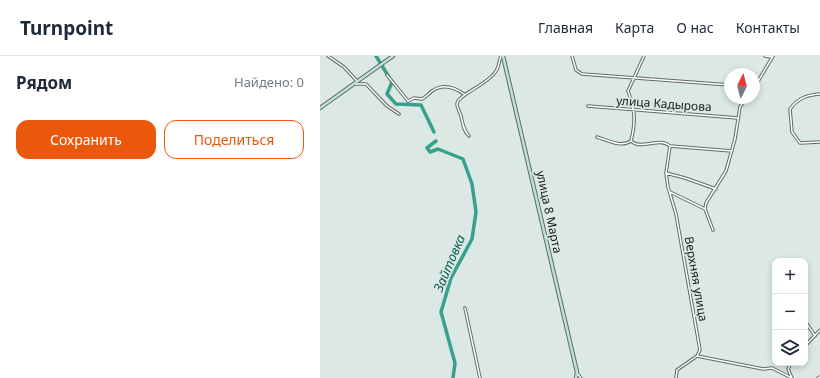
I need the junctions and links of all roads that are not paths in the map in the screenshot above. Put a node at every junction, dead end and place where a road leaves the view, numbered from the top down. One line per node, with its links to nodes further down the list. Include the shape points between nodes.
1 (328, 56): 11 (street, via 344,67)
2 (393, 56): 11 (main road)
3 (502, 56): 13 (street, via 496,71 489,79); 39 (main road, улица 8 Марта)
4 (572, 56): 10 (street, via 576,70 582,74)
5 (644, 56): 10 (street)
6 (765, 56): 7 (street)
7 (772, 56): 9 (street)
8 (387, 75): 13 (street, via 408,102 414,98 424,98 435,89 448,86)
9 (760, 77)
10 (633, 78): 12 (street); 18 (street, via 628,90)
11 (356, 82): 17 (main road); 19 (street, via 356,85 368,86 387,106)
12 (724, 85)
13 (464, 94): 21 (street, via 457,105 463,128)
14 (820, 94): 24 (street, via 807,95 790,109 792,132 800,144)
15 (742, 104): 20 (street)
16 (588, 106): 18 (street, улица Кадырова)
17 (320, 108)
18 (635, 111): 20 (street, улица Кадырова); 23 (street)
19 (399, 114)
20 (738, 118): 26 (street)
21 (469, 136)
22 (597, 137): 23 (street, via 620,144)
23 (631, 141): 25 (street, via 635,145 660,142)
24 (820, 142)
25 (670, 146): 26 (street); 27 (street)
26 (732, 151): 28 (street, via 726,171)
27 (666, 173): 28 (street); 29 (street, Верхняя улица)
28 (716, 188): 30 (street)
29 (670, 192): 30 (street); 37 (street, Верхняя улица, via 700,350)
30 (705, 209): 31 (street)
31 (713, 230)
32 (465, 308): 40 (street)
33 (808, 326): 35 (street)
34 (820, 330): 35 (street)
35 (815, 336): 36 (street)
36 (808, 343)
37 (697, 356): 43 (street, via 677,370); 44 (street, via 763,369 772,368)
38 (790, 366): 44 (street, via 788,369)
39 (577, 372): 41 (main road); 42 (street)
40 (480, 378)
41 (576, 378)
42 (581, 378)
43 (676, 378)
44 (792, 378)

